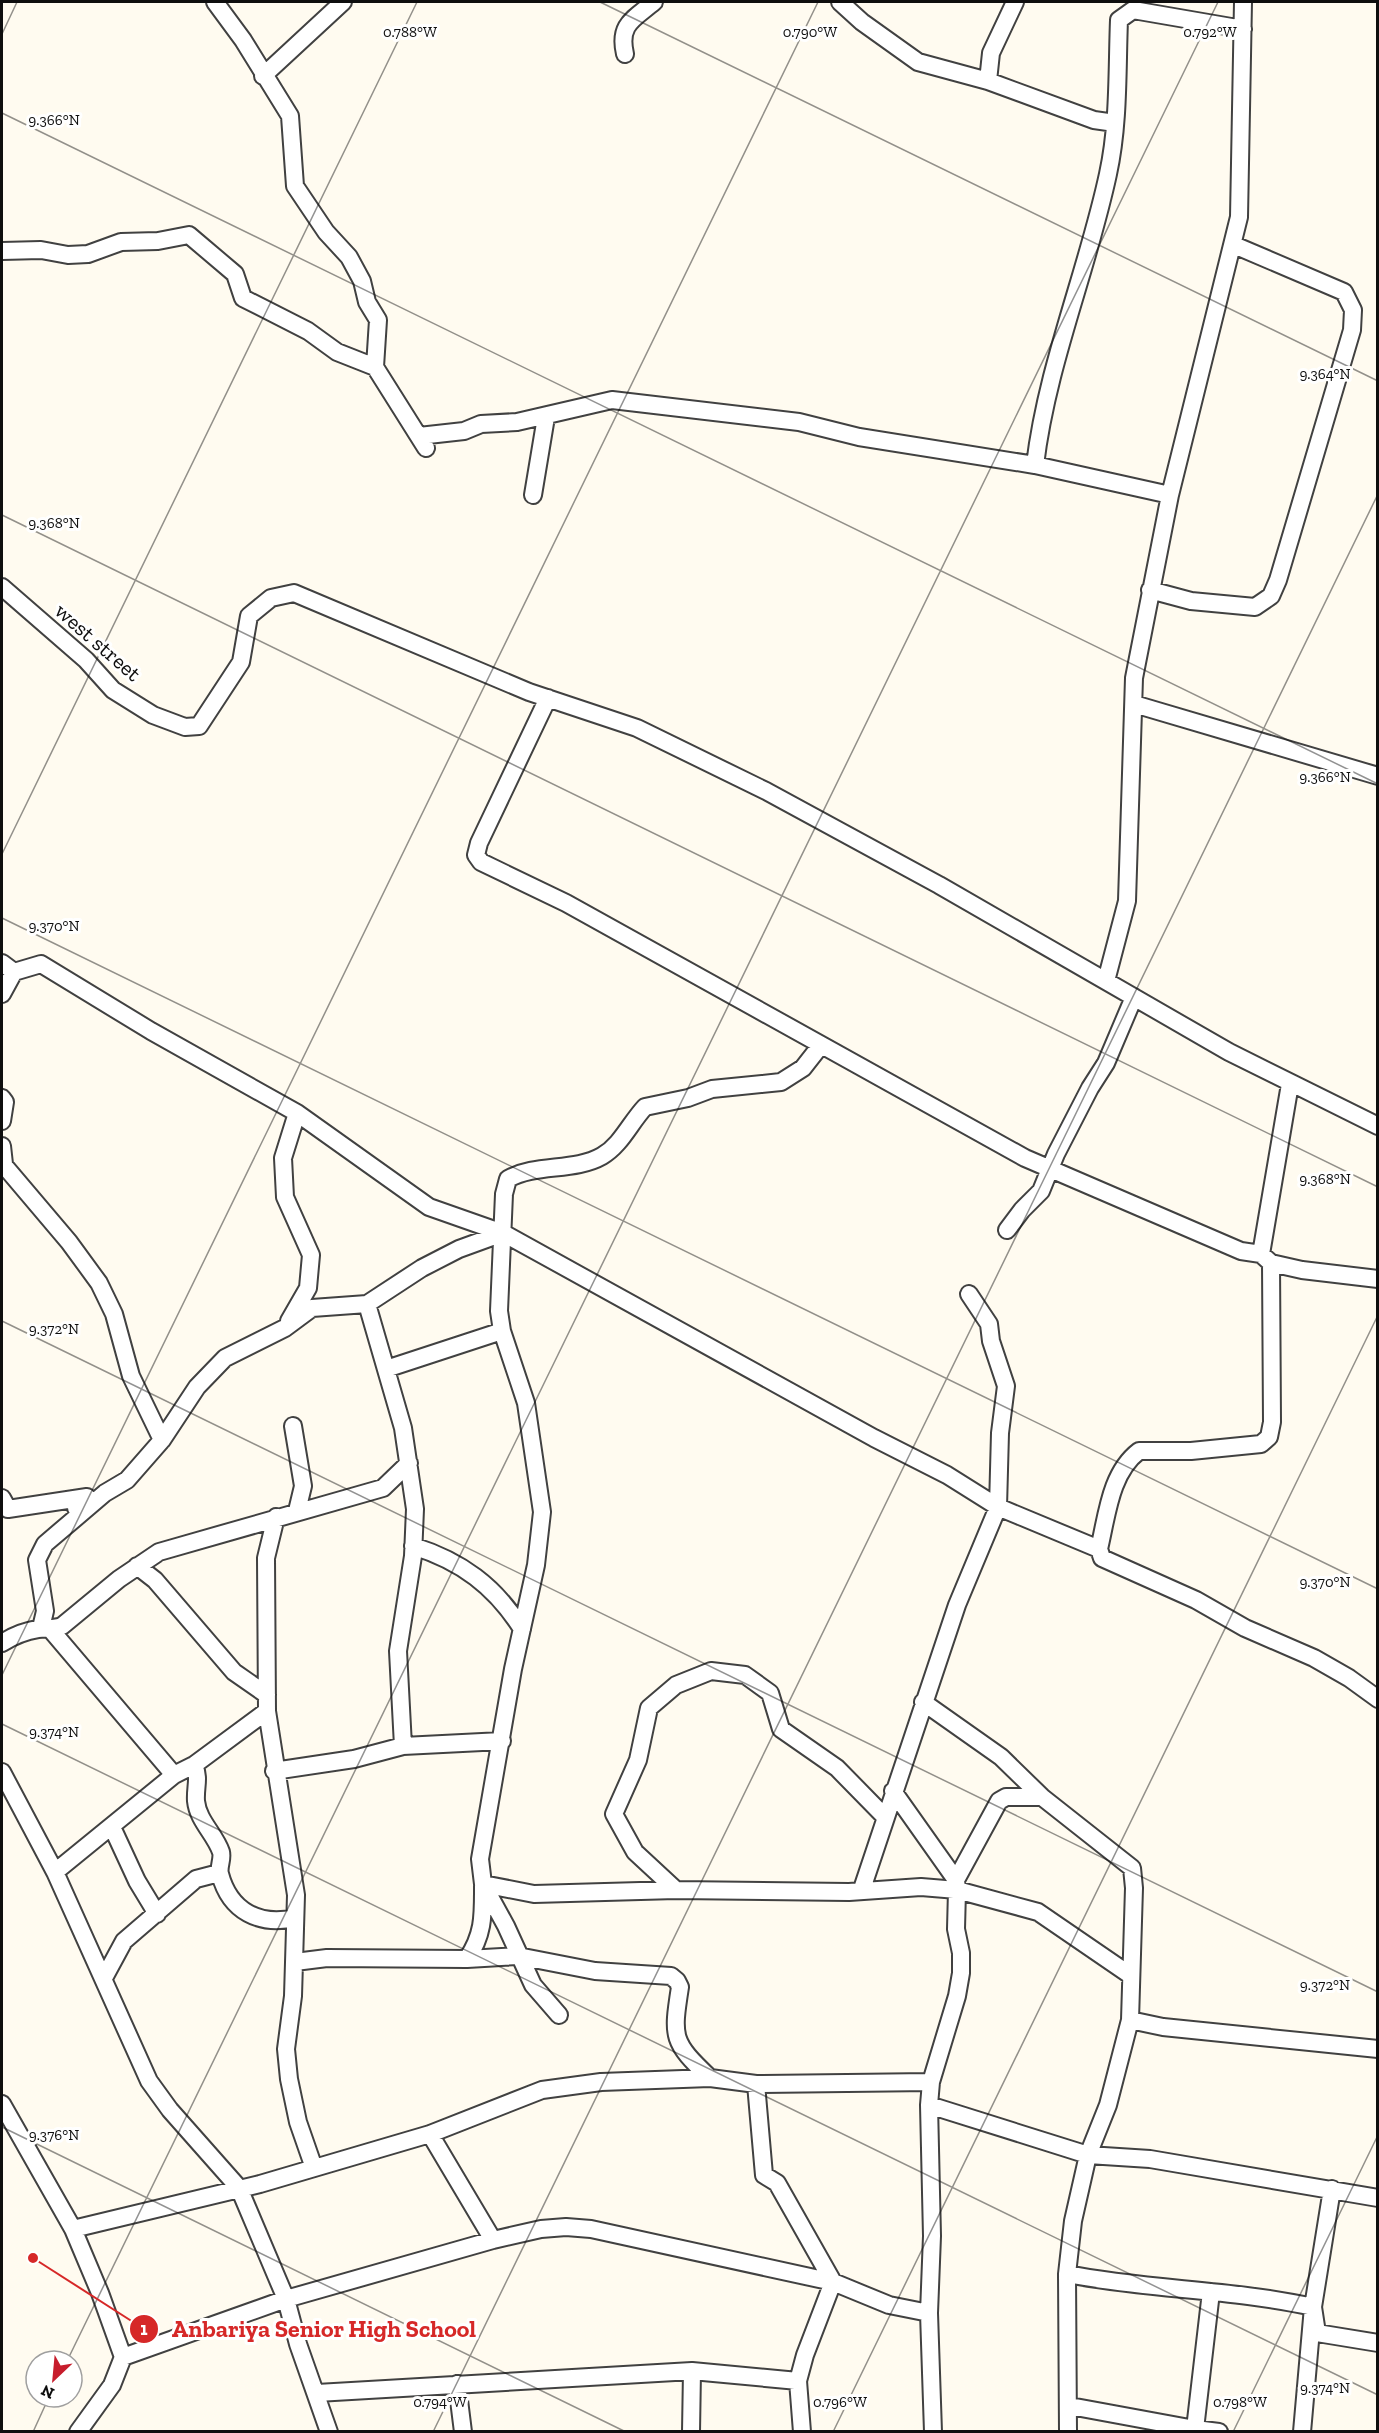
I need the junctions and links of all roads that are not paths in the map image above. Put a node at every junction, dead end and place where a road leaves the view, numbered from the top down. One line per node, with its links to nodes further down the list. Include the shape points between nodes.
1 (215, 2): 9 (street, via 243,40)
2 (343, 2): 9 (street)
3 (654, 2): 8 (street, via 624,28)
4 (840, 2): 10 (street, via 918,62)
5 (1015, 2): 10 (street, via 991,53)
6 (1243, 2): 7 (street)
7 (1243, 29): 11 (street, via 1133,10 1119,20); 12 (street, via 1242,167)
8 (625, 54)
9 (262, 76): 14 (street, via 290,116 294,186 349,257 378,320)
10 (988, 81): 11 (street, via 1094,120)
11 (1115, 123): 16 (street, via 1108,173 1053,372)
12 (1234, 245): 18 (street); 20 (street, via 1344,292 1353,310 1352,330 1271,596 1255,607 1191,601)
13 (2, 251): 14 (street, via 88,254 121,242 189,235 235,273 243,298 309,331 346,357)
14 (375, 367): 15 (street, via 422,442 481,424)
15 (546, 417): 16 (street, via 612,400 799,422 859,437); 17 (street)
16 (1035, 465): 18 (street)
17 (533, 495)
18 (1170, 495): 20 (street)
19 (2, 587): 21 (street, west street, via 86,660 113,690 153,715 185,727 199,726 241,662 249,616 271,598 294,593)
20 (1150, 590): 22 (street, via 1134,678)
21 (548, 698): 25 (street, via 637,728 766,791); 28 (street, via 479,843 476,855 481,862 567,903)
22 (1134, 704): 23 (street); 25 (street, via 1126,901)
23 (1377, 776)
24 (8, 968): 26 (street); 31 (street, via 41,964 151,1032)
25 (1106, 981): 27 (street)
26 (2, 994)
27 (1134, 997): 29 (street); 36 (street, via 1106,1063)
28 (821, 1045): 36 (street); 38 (street, via 803,1068 781,1082 712,1089 645,1107 617,1145 601,1156 569,1166 519,1173 508,1179)
29 (1290, 1084): 33 (street); 39 (street)
30 (2, 1098): 32 (street)
31 (297, 1113): 38 (street, via 429,1207); 43 (street, via 283,1158 285,1197 311,1255 308,1288)
32 (2, 1121)
33 (1377, 1126)
34 (2, 1146): 35 (street)
35 (3, 1163): 47 (street, via 99,1283 114,1314 131,1376)
36 (1051, 1170): 37 (street, via 1041,1191); 39 (street)
37 (1007, 1230)
38 (502, 1233): 42 (street, via 422,1268); 44 (street); 50 (street, via 947,1475)
39 (1266, 1258): 40 (street, via 1302,1270); 55 (street, via 1272,1422 1269,1437 1261,1444 1139,1451 1117,1480)
40 (1377, 1279)
41 (969, 1294): 50 (street, via 989,1324 990,1341 1006,1386)
42 (367, 1304): 43 (street, via 312,1308); 45 (street)
43 (285, 1328): 47 (street, via 225,1358 197,1387)
44 (502, 1331): 45 (street); 58 (street, via 526,1403 540,1487 541,1535)
45 (386, 1369): 48 (street)
46 (293, 1426): 51 (street, via 303,1486)
47 (162, 1440): 53 (street, via 127,1480 105,1493)
48 (409, 1463): 51 (street, via 383,1488); 54 (street, via 415,1509)
49 (2, 1498): 53 (street, via 8,1509 87,1497 64,1516)
50 (998, 1507): 55 (street); 61 (street, via 973,1563)
51 (297, 1511): 52 (street)
52 (276, 1517): 56 (street, via 170,1547); 62 (street, via 266,1558)
53 (45, 1544): 57 (street, via 37,1560)
54 (413, 1546): 58 (street, via 440,1554 476,1575 507,1605); 64 (street, via 398,1651)
55 (1099, 1549): 60 (street, via 1102,1558 1314,1658)
56 (137, 1566): 57 (street, via 62,1626); 62 (street, via 155,1580 234,1672)
57 (46, 1629): 59 (street, via 14,1636); 68 (street)
58 (522, 1629): 63 (street)
59 (2, 1643)
60 (1377, 1699)
61 (923, 1702): 69 (street); 70 (street, via 1001,1757)
62 (267, 1703): 65 (street); 66 (street)
63 (502, 1741): 64 (street); 75 (street, via 480,1859)
64 (403, 1746): 66 (street, via 354,1759)
65 (194, 1765): 68 (street); 74 (street, via 199,1776 196,1801 200,1816 221,1852)
66 (274, 1771): 80 (street, via 296,1895)
67 (2, 1772): 73 (street)
68 (174, 1775): 72 (street)
69 (893, 1791): 71 (street); 76 (street)
70 (1042, 1797): 76 (street, via 1006,1797 999,1801); 84 (street, via 1132,1868)
71 (885, 1817): 77 (street); 78 (street, via 837,1768 781,1729 770,1694 745,1675 711,1671 676,1685 650,1708 638,1760 614,1814 634,1851)
72 (112, 1827): 73 (street); 79 (street)
73 (55, 1872): 85 (street)
74 (219, 1873): 79 (street, via 196,1879); 80 (street, via 229,1895 248,1914 265,1921)
75 (483, 1884): 78 (street, via 534,1894); 81 (street); 82 (street, via 483,1920 478,1943)
76 (956, 1885): 77 (street); 84 (street, via 1038,1912); 90 (street, via 961,1973)
77 (862, 1889): 78 (street)
78 (676, 1890)
79 (157, 1914): 85 (street, via 124,1941)
80 (295, 1917): 83 (street)
81 (518, 1956): 82 (street); 86 (street, via 533,1985); 89 (street, via 595,1971 671,1976 680,1987 674,2026 677,2041)
82 (467, 1959): 83 (street, via 327,1958)
83 (295, 1962): 96 (street, via 286,2049 298,2122)
84 (1130, 1975): 87 (street)
85 (104, 1978): 97 (street, via 149,2081)
86 (558, 2015)
87 (1130, 2020): 88 (street, via 1163,2027); 95 (street, via 1108,2105)
88 (1377, 2049)
89 (710, 2078): 91 (street); 94 (street, via 601,2082 542,2090)
90 (931, 2082): 91 (street); 93 (street)
91 (756, 2084): 103 (street, via 764,2175 777,2183)
92 (2, 2104): 100 (street)
93 (929, 2105): 95 (street); 107 (street)
94 (430, 2134): 96 (street); 101 (street)
95 (1088, 2155): 98 (street, via 1150,2159); 102 (street, via 1073,2221)
96 (314, 2168): 97 (street)
97 (239, 2188): 100 (street); 105 (street)
98 (1332, 2189): 99 (street); 106 (street)
99 (1377, 2198)
100 (73, 2229): 109 (street)
101 (493, 2240): 103 (street, via 541,2229 591,2229); 105 (street)
102 (1067, 2274): 104 (street); 114 (street)
103 (833, 2282): 107 (street, via 889,2305); 111 (street)
104 (1211, 2292): 106 (street); 115 (street)
105 (286, 2299): 109 (street); 113 (street)
106 (1313, 2307): 108 (street, via 1317,2333); 124 (street)
107 (929, 2313): 121 (street)
108 (1377, 2343)
109 (123, 2357): 116 (street, via 112,2385)
110 (692, 2371): 111 (street); 112 (street); 119 (street)
111 (798, 2381): 120 (street)
112 (457, 2384): 113 (street); 118 (street)
113 (316, 2393): 117 (street)
114 (1070, 2406): 115 (street); 122 (street)
115 (1195, 2430): 123 (street)
116 (78, 2432)
117 (329, 2432)
118 (463, 2432)
119 (691, 2432)
120 (802, 2432)
121 (933, 2432)
122 (1068, 2432)
123 (1219, 2432)
124 (1302, 2432)

